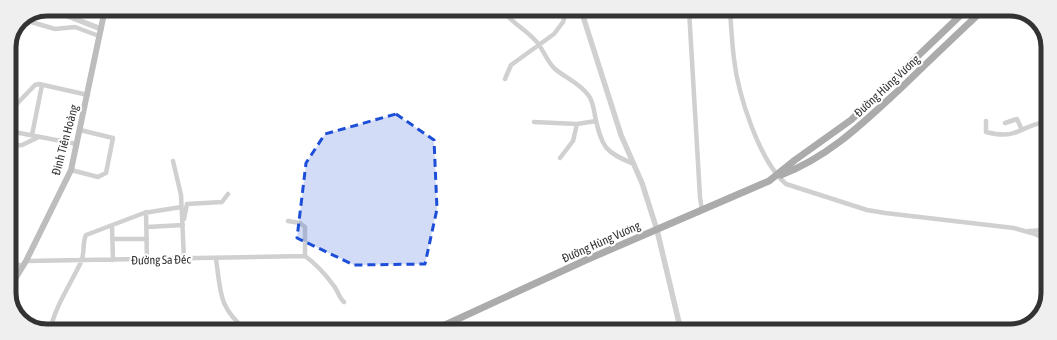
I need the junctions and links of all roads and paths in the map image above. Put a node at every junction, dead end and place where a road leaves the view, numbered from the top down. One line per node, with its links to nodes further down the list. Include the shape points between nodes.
1 (68, 16): 11 (street)
2 (104, 16): 11 (main road, Đinh Tiên Hoàng)
3 (506, 16): 13 (street)
4 (564, 16): 13 (street, via 558,29)
5 (583, 16): 33 (street, via 621,134)
6 (689, 16): 38 (street)
7 (731, 16): 35 (street, via 737,78 759,148)
8 (960, 16): 35 (main road, Đường Hùng Vương, via 851,120)
9 (977, 16): 35 (main road, Đường Hùng Vương, via 859,127 825,153 799,168)
10 (29, 22): 12 (street, via 55,29 76,27)
11 (101, 29): 12 (main road, Đinh Tiên Hoàng)
12 (99, 36): 16 (main road, Đinh Tiên Hoàng)
13 (540, 45): 14 (street, via 511,64); 18 (street, via 552,66 589,96)
14 (504, 79)
15 (42, 85): 16 (street); 17 (street, via 35,85); 27 (street)
16 (88, 95): 24 (main road, Đinh Tiên Hoàng)
17 (16, 105)
18 (596, 121): 23 (street); 33 (street, via 599,136 608,151)
19 (986, 121): 25 (street, via 987,133 1009,134)
20 (534, 122): 23 (street)
21 (1005, 123): 25 (street, via 1017,119)
22 (1041, 123): 25 (street)
23 (577, 124): 31 (street, via 573,141)
24 (80, 130): 29 (main road, Đinh Tiên Hoàng); 34 (street, via 113,138 106,173 98,177)
25 (1022, 130)
26 (16, 132): 27 (street)
27 (32, 135): 28 (street)
28 (40, 137): 29 (street); 30 (street)
29 (77, 144): 34 (main road, Đinh Tiên Hoàng)
30 (16, 145)
31 (560, 158)
32 (173, 161): 37 (street)
33 (634, 164): 44 (street)
34 (71, 170): 57 (main road, Đinh Tiên Hoàng)
35 (777, 176): 38 (main road, Đường Hùng Vương); 46 (street, via 786,184 810,193 873,211)
36 (228, 194): 41 (street, via 222,202 187,204)
37 (182, 206): 39 (street); 41 (street)
38 (702, 211): 44 (main road, Đường Hùng Vương)
39 (146, 212): 42 (street); 43 (street)
40 (288, 222): 50 (street, via 300,223 305,227)
41 (183, 223): 43 (street); 51 (street)
42 (112, 226): 48 (street); 53 (street, via 86,235)
43 (147, 227): 49 (street)
44 (657, 230): 62 (main road, Đường Hùng Vương, via 586,260); 63 (street)
45 (1041, 230): 46 (street)
46 (1026, 231): 47 (street)
47 (1041, 237)
48 (112, 239): 49 (street); 54 (street)
49 (147, 239): 55 (street)
50 (305, 256): 52 (street, Đường Sa Đéc); 59 (street, via 315,263)
51 (184, 259): 52 (street, Đường Sa Đéc); 55 (street, Đường Sa Đéc)
52 (216, 259): 61 (street, via 224,305)
53 (82, 260): 54 (street, Đường Sa Đéc); 57 (street, Đường Sa Đéc); 60 (street, via 60,302)
54 (113, 260): 55 (street, Đường Sa Đéc)
55 (147, 260)
56 (16, 263): 57 (street, Đường Sa Đéc)
57 (24, 264): 58 (main road, Đinh Tiên Hoàng)
58 (16, 277)
59 (344, 302)
60 (52, 324)
61 (238, 324)
62 (452, 324)
63 (680, 324)

